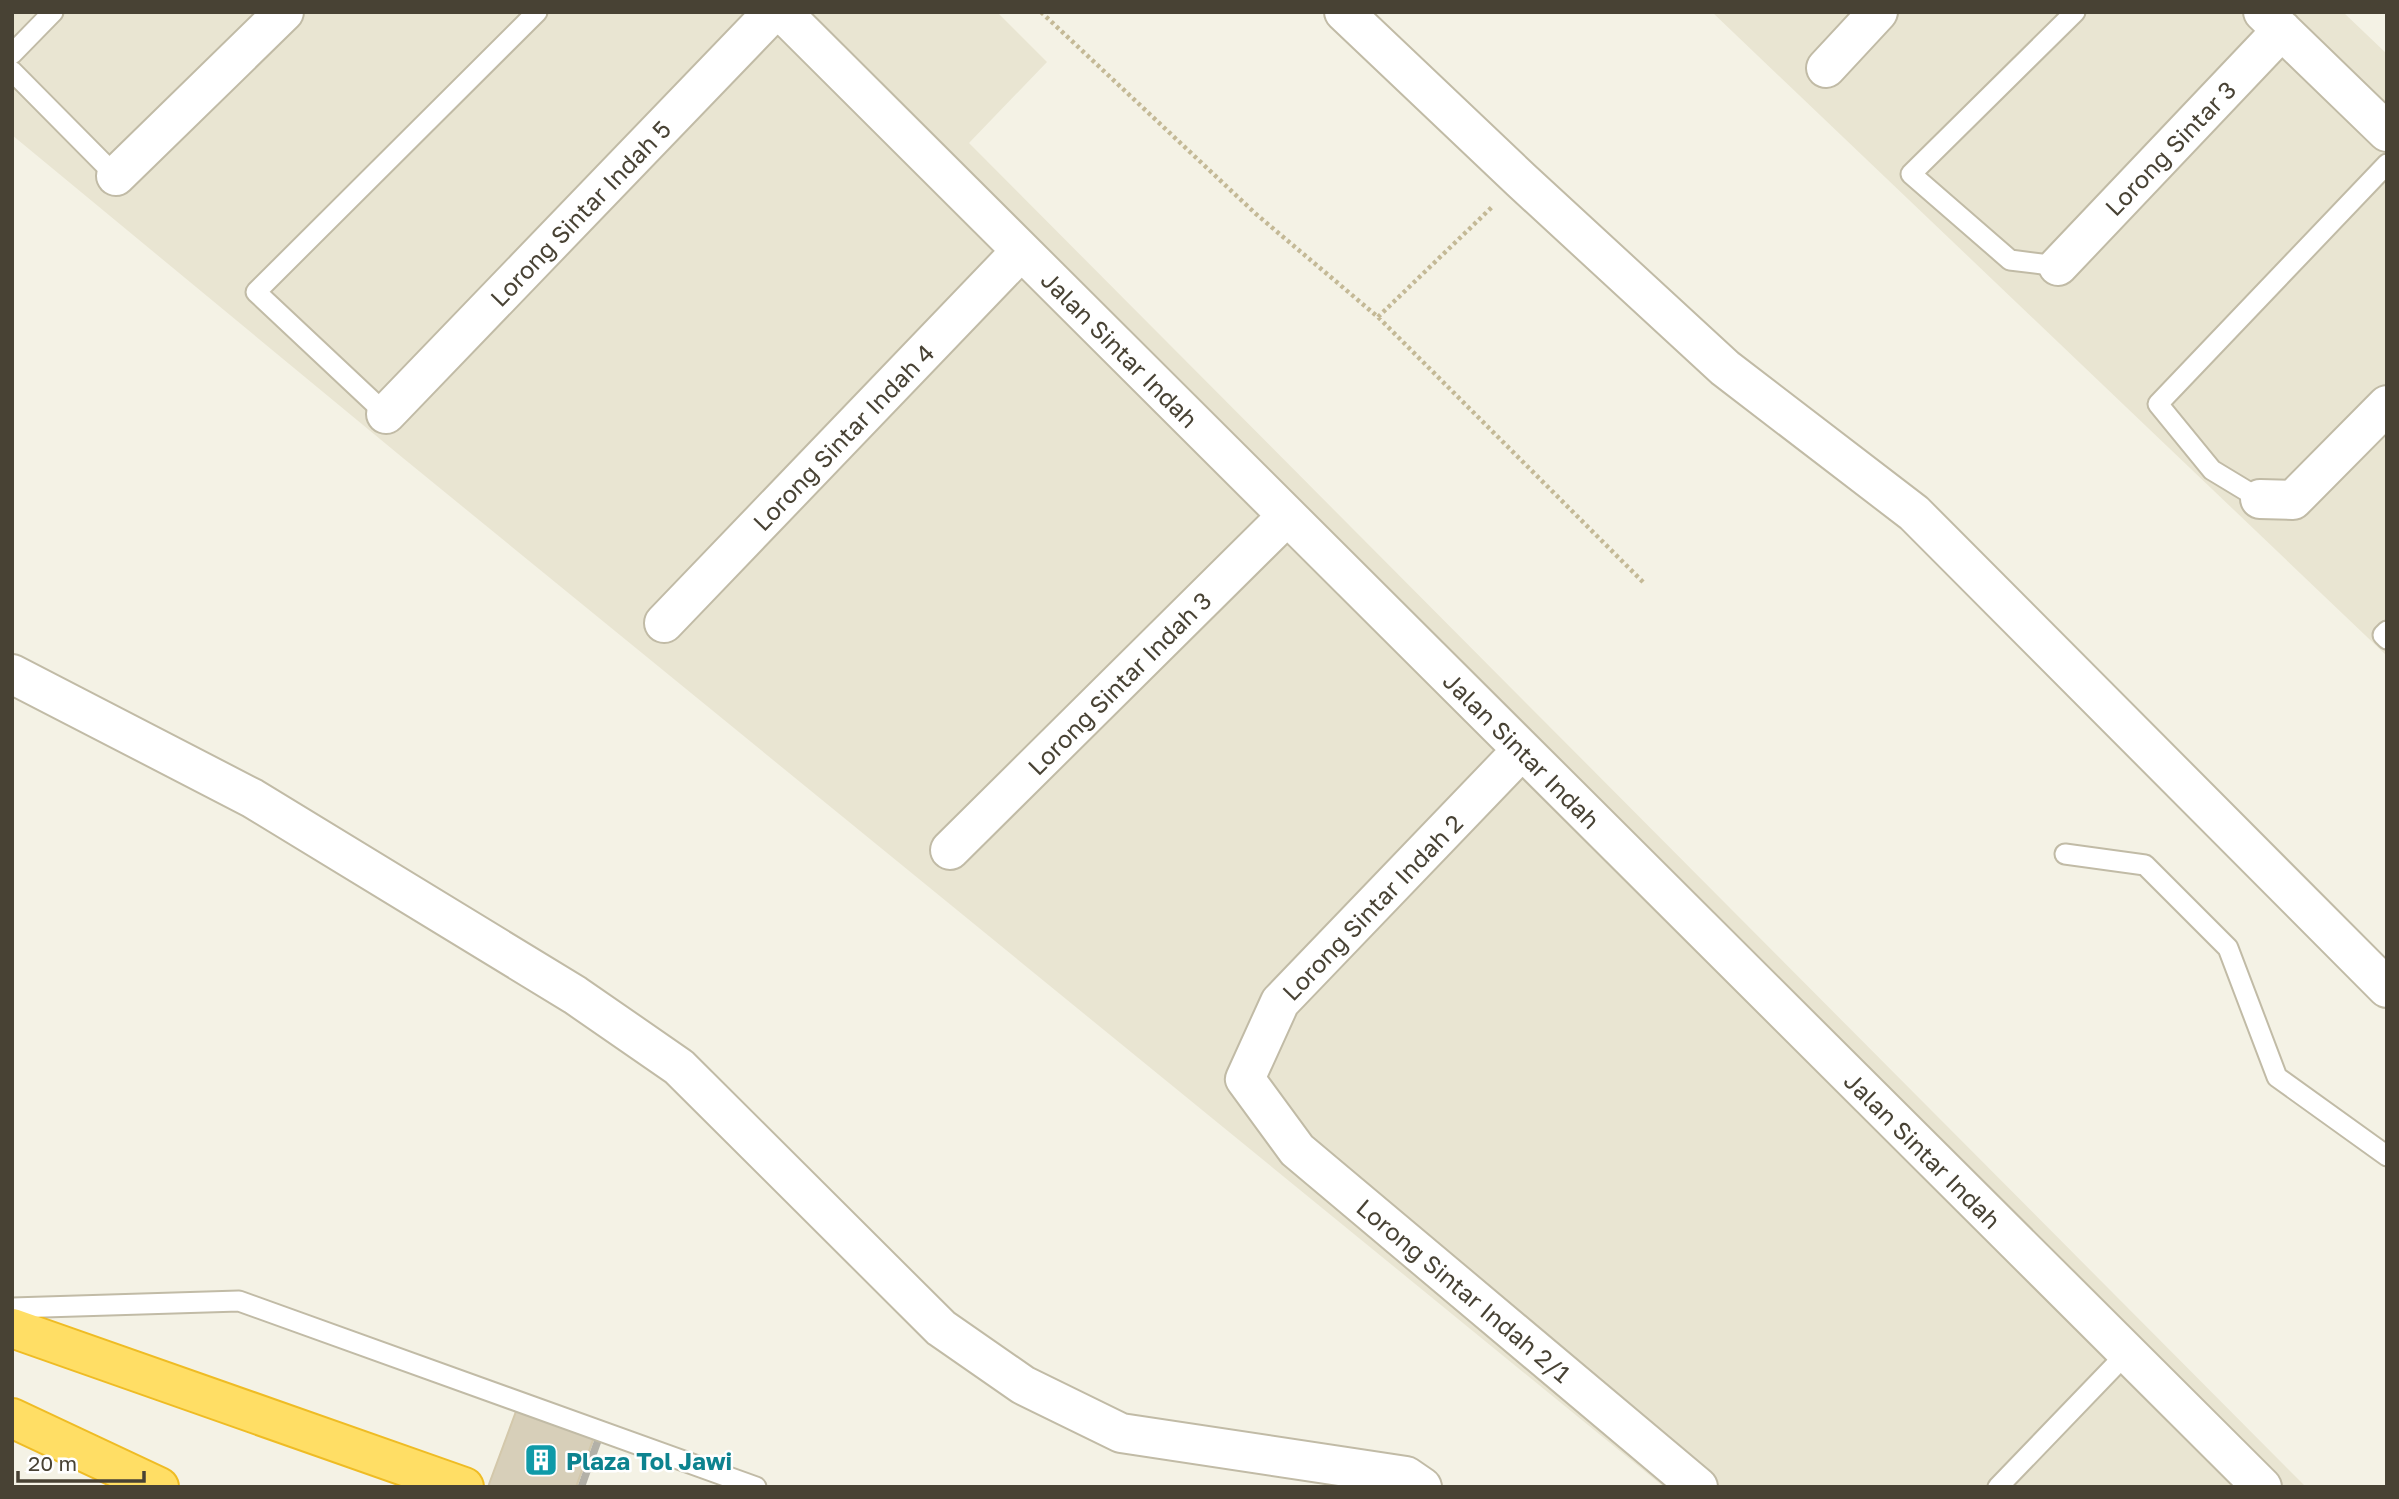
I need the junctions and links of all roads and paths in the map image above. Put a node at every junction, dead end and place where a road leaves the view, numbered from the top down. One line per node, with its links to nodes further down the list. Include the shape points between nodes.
1 (53, 12): 11 (lane)
2 (284, 12): 16 (street)
3 (537, 12): 22 (lane, via 257,292)
4 (773, 12): 22 (street, Lorong Sintar Indah 5)
5 (782, 12): 18 (street, Jalan Sintar Indah)
6 (1041, 12): 20 (path, via 1256,214)
7 (1344, 12): 17 (street)
8 (1878, 12): 12 (street)
9 (2075, 12): 19 (lane, via 1911,174 2010,260)
10 (2272, 21): 14 (street); 19 (street, Lorong Sintar 3)
11 (12, 54)
12 (1826, 68)
13 (12, 71): 16 (lane)
14 (2387, 132)
15 (2387, 164): 23 (lane, via 2158,404 2212,470)
16 (116, 176)
17 (1521, 180): 20 (path); 33 (street, via 1725,368 1914,513)
18 (1021, 251): 24 (street, Jalan Sintar Indah); 26 (street, Lorong Sintar Indah 4)
19 (2058, 266)
20 (1378, 317): 25 (path)
21 (2387, 405): 23 (street, via 2293,500)
22 (386, 414)
23 (2260, 499)
24 (1287, 516): 30 (street, Jalan Sintar Indah); 31 (street, Lorong Sintar Indah 3)
25 (1643, 582)
26 (664, 623)
27 (2387, 631): 28 (lane, via 2383,635)
28 (2387, 639)
29 (12, 674): 44 (street, via 251,798 575,995 679,1066 941,1328 1023,1385 1121,1433 1406,1476)
30 (1522, 750): 34 (street, Lorong Sintar Indah 2, via 1280,1002); 38 (street, Jalan Sintar Indah)
31 (950, 850)
32 (2065, 854): 35 (lane, via 2145,865 2228,948 2277,1077)
33 (2387, 988)
34 (1245, 1079): 45 (street, Lorong Sintar Indah 2/1, via 1297,1150)
35 (2387, 1156)
36 (12, 1308): 43 (lane, via 239,1301)
37 (12, 1328): 42 (highway)
38 (2127, 1353): 46 (lane); 47 (street, Jalan Sintar Indah)
39 (12, 1418): 40 (highway)
40 (128, 1477): 41 (highway)
41 (159, 1487)
42 (464, 1487)
43 (756, 1487)
44 (1422, 1487)
45 (1698, 1487)
46 (1998, 1487)
47 (2262, 1487)

